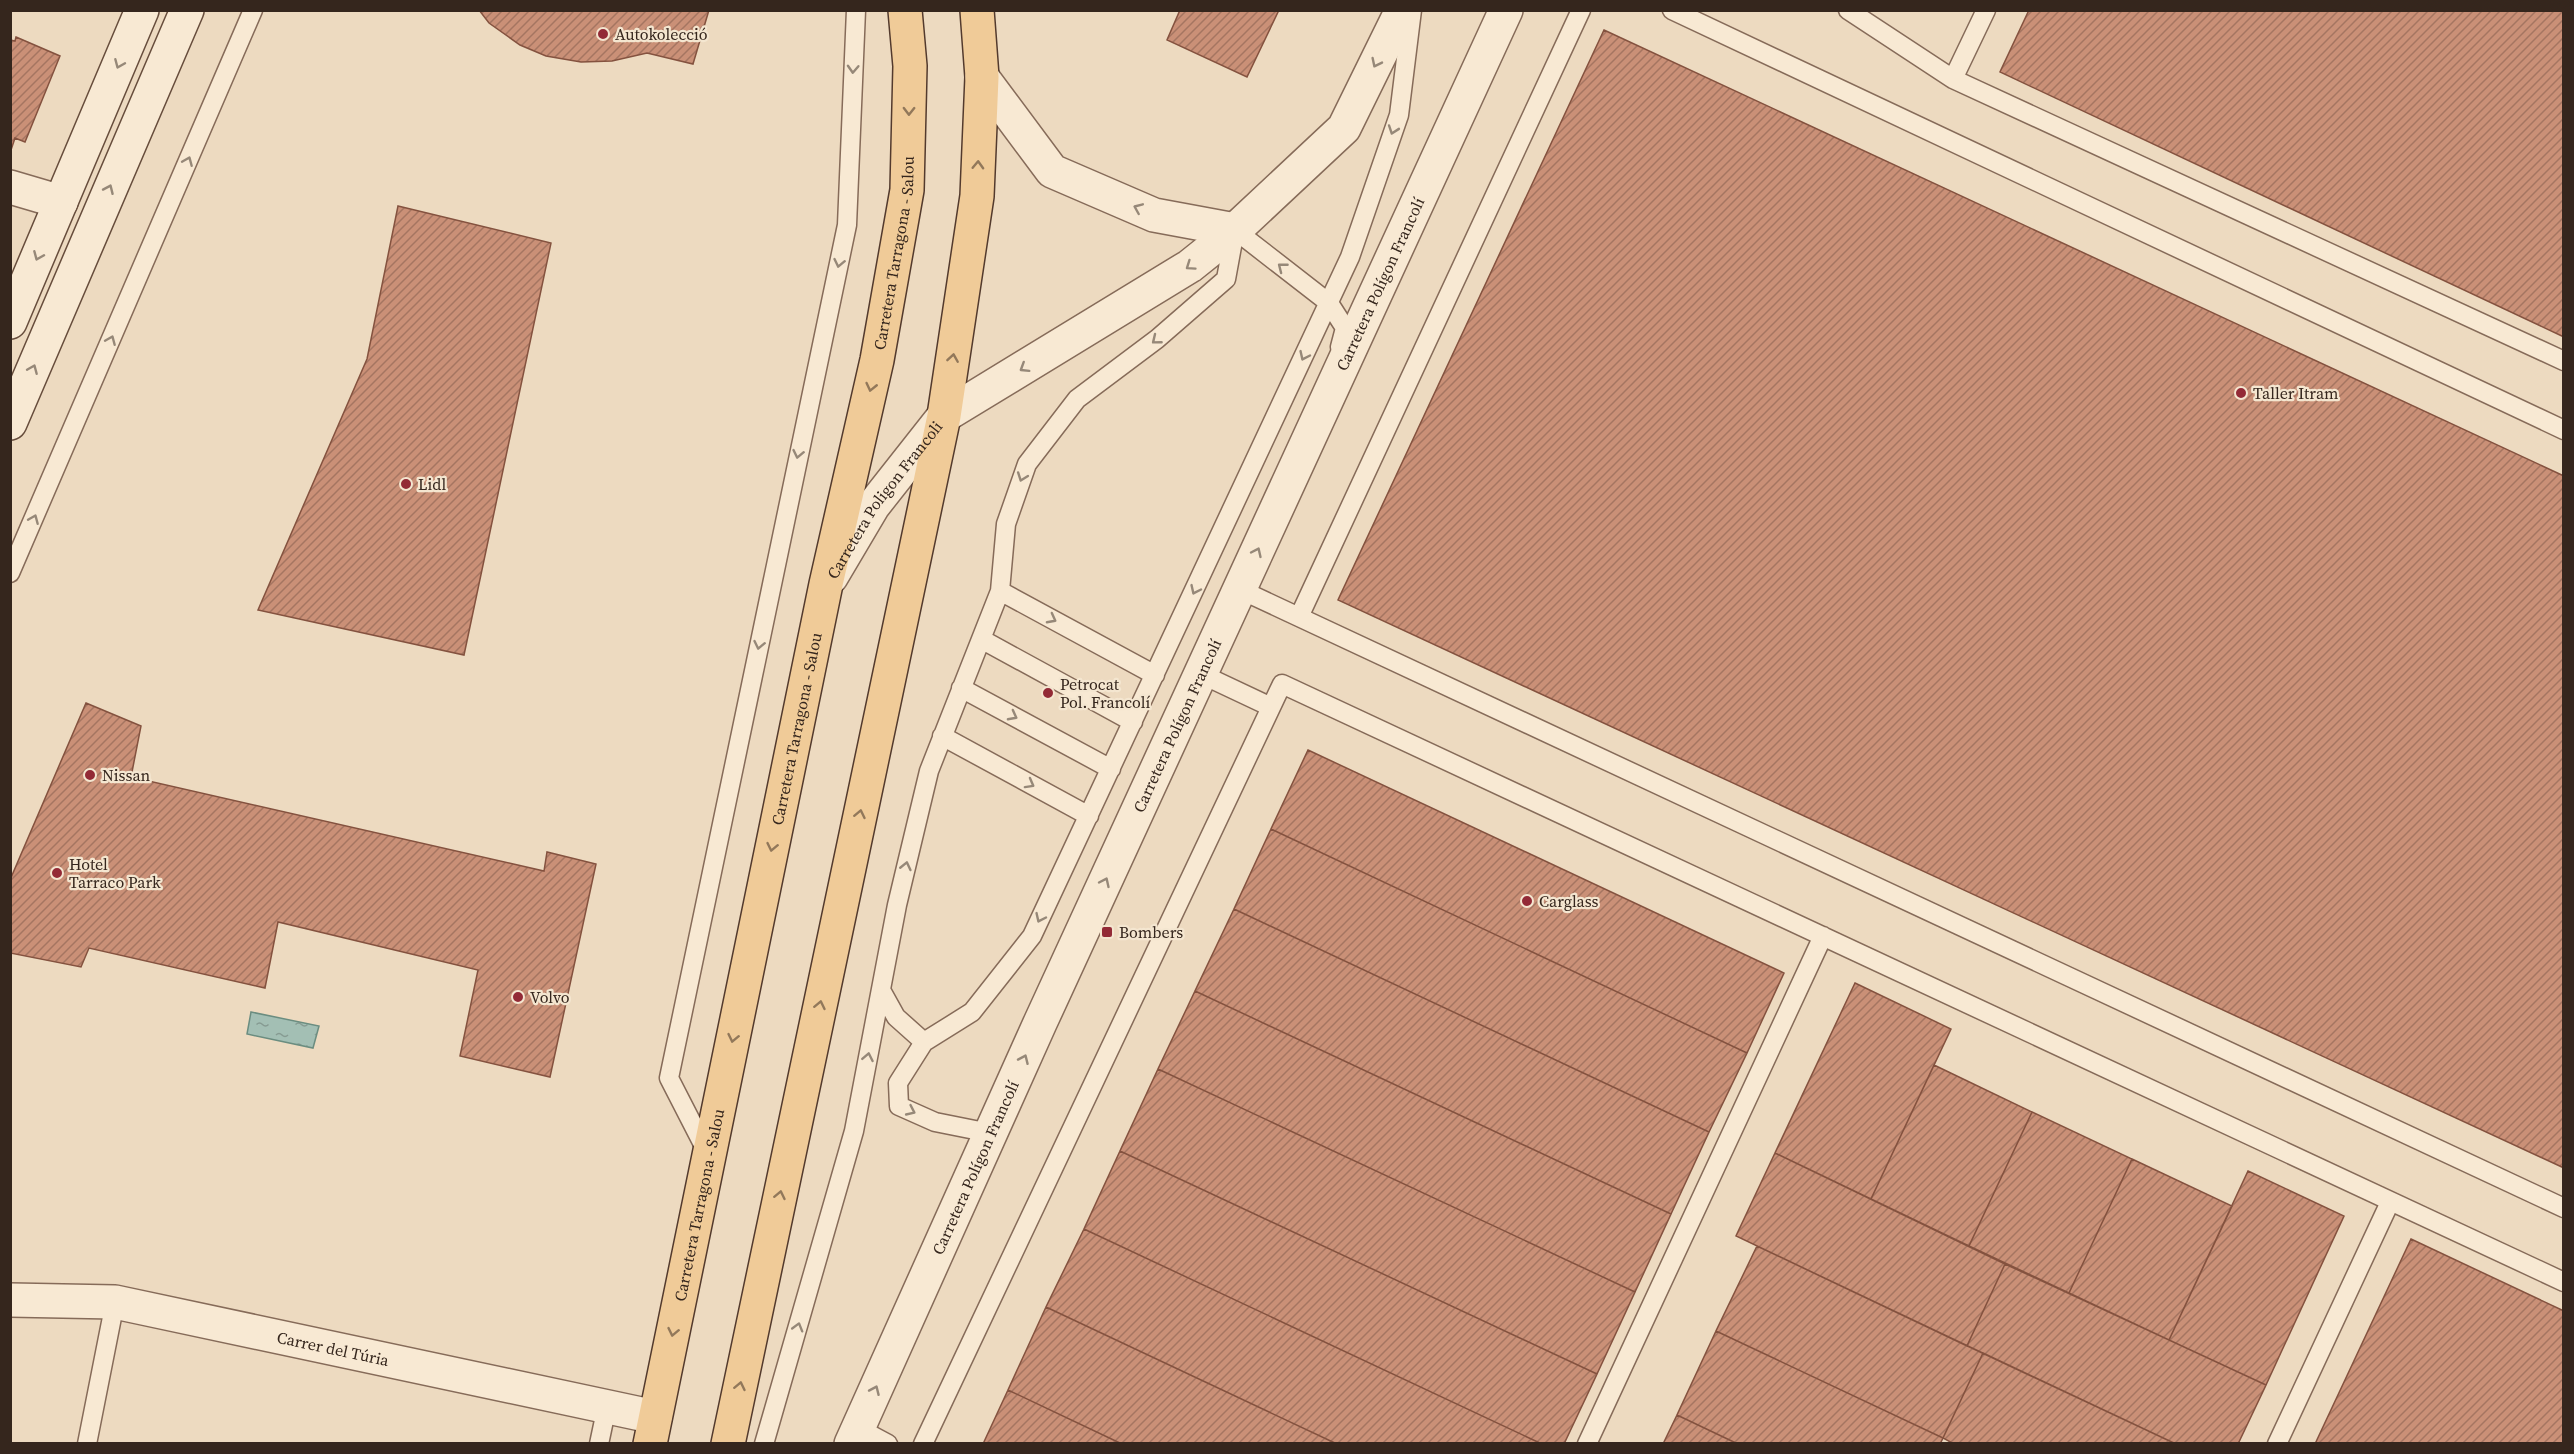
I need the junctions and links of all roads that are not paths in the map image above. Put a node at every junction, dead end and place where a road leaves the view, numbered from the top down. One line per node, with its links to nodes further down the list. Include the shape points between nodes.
1 (142, 10): 17 (street, one-way to 17)
2 (187, 10): 24 (street, one-way to 2)
3 (253, 10): 26 (lane, one-way to 3)
4 (856, 10): 44 (lane, one-way to 44, via 847,225 669,1078)
5 (905, 10): 27 (main road, Carretera Tarragona - Salou, one-way to 27, via 910,66 907,190 878,360)
6 (977, 10): 14 (main road)
7 (1402, 10): 18 (street, one-way to 18, via 1344,128)
8 (1412, 10): 19 (lane, one-way to 19, via 1399,115 1350,257)
9 (1506, 10): 22 (street, Carretera Polígon Francolí)
10 (1581, 10): 30 (lane)
11 (1672, 10): 25 (lane)
12 (1848, 10): 15 (lane)
13 (1986, 10): 15 (lane)
14 (982, 78): 18 (street, one-way to 14, via 1154,215 1052,171); 23 (main road, one-way to 14, via 977,196)
15 (1953, 79): 21 (lane)
16 (10, 187): 17 (street)
17 (61, 202): 20 (street, one-way to 20)
18 (1235, 230): 19 (lane, one-way to 18); 23 (street, one-way to 23, via 1190,266); 29 (lane, one-way to 29, via 1226,279 1157,339 1077,399 1027,464 1006,524)
19 (1329, 303): 22 (lane, via 1345,328); 33 (lane, one-way to 33)
20 (10, 322)
21 (2564, 361)
22 (1324, 407): 28 (street, Carretera Polígon Francolí, one-way to 22)
23 (944, 416): 27 (street, Carretera Poligon Francoli, via 873,506); 55 (main road, one-way to 23)
24 (10, 423)
25 (2564, 429)
26 (10, 573)
27 (826, 584): 44 (main road, Carretera Tarragona - Salou, one-way to 44)
28 (1239, 589): 30 (lane); 32 (street, Carretera Polígon Francolí)
29 (1000, 591): 31 (lane); 33 (lane, one-way to 33)
30 (1299, 617): 46 (lane)
31 (981, 639): 34 (lane); 36 (lane)
32 (1201, 674): 35 (lane); 43 (street, Carretera Polígon Francolí, one-way to 32)
33 (1155, 675): 36 (lane)
34 (961, 688): 37 (lane); 38 (lane, one-way to 38)
35 (1271, 707): 40 (lane, via 1282,684); 58 (lane)
36 (1133, 722): 38 (lane)
37 (942, 736): 39 (lane, one-way to 39); 41 (lane, one-way to 37, via 902,883 929,771)
38 (1111, 769): 39 (lane)
39 (1089, 816): 42 (lane, one-way to 42, via 1032,936 972,1012)
40 (1823, 936): 45 (lane); 59 (lane)
41 (881, 990): 42 (lane, via 896,1017); 56 (lane, one-way to 41, via 854,1131)
42 (924, 1042): 43 (lane, one-way to 43, via 898,1083 899,1106 935,1122)
43 (990, 1133): 52 (street, Carretera Polígon Francolí, one-way to 43)
44 (709, 1155): 51 (main road, Carretera Tarragona - Salou, one-way to 51)
45 (2390, 1202): 47 (lane); 60 (lane)
46 (2564, 1208)
47 (2564, 1282)
48 (10, 1300): 49 (street, Carrer del Túria)
49 (115, 1302): 50 (street, Carrer del Túria); 53 (lane)
50 (607, 1406): 51 (street, Carrer del Túria); 54 (lane)
51 (653, 1430)
52 (855, 1436): 57 (lane)
53 (87, 1443)
54 (599, 1443)
55 (728, 1443)
56 (764, 1443)
57 (888, 1443)
58 (923, 1443)
59 (1587, 1443)
60 (2277, 1443)

